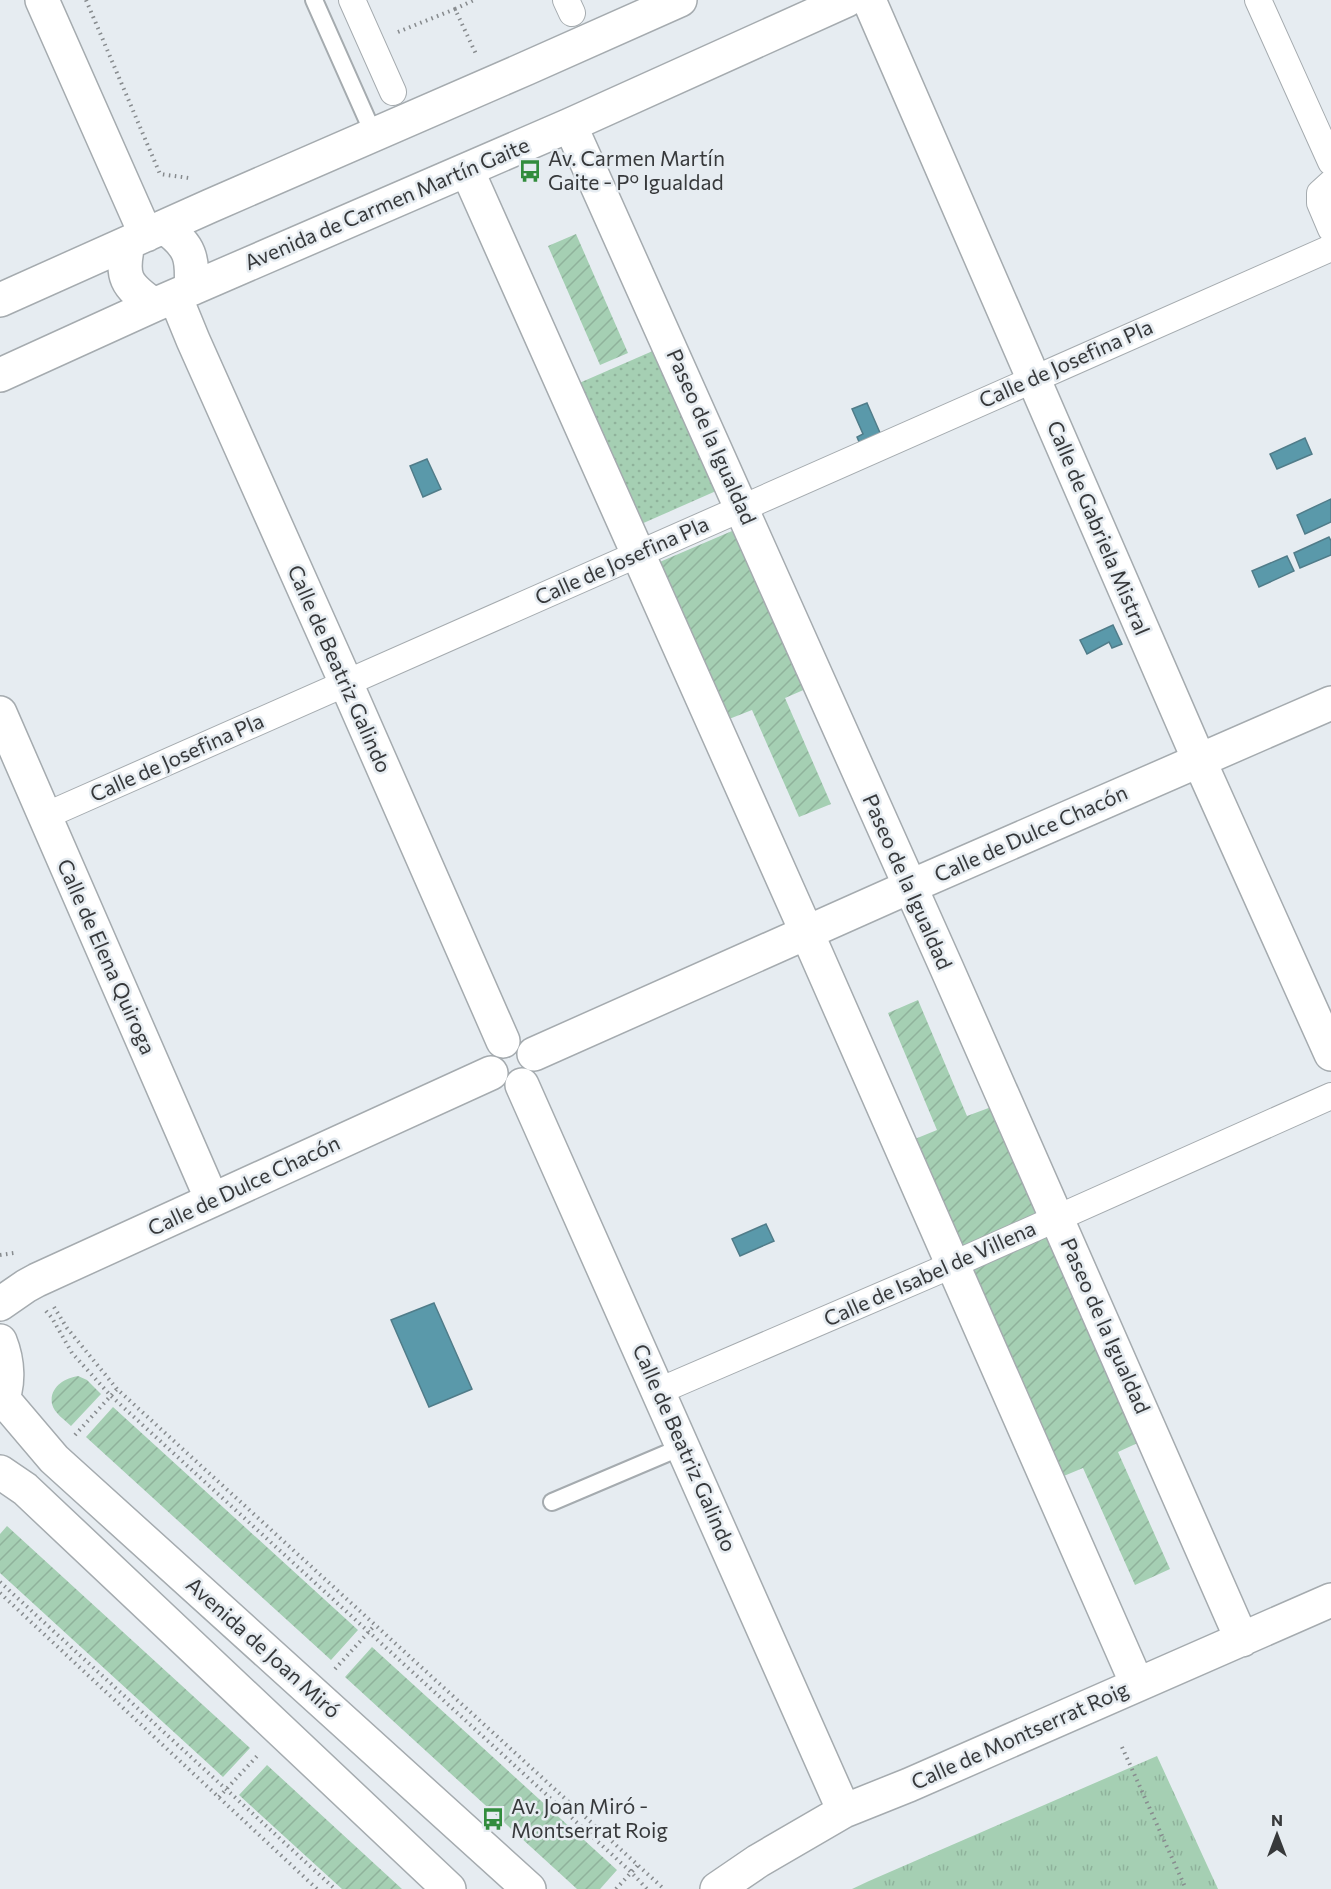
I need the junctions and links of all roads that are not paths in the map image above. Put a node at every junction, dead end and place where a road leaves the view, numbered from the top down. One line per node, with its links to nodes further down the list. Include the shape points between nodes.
1 (42, 0): 14 (street)
2 (314, 0): 9 (lane)
3 (352, 0): 7 (street)
4 (680, 0): 9 (street)
5 (851, 0): 8 (street, Avenida de Carmen Martín Gaite); 19 (street, Calle de Gabriela Mistral)
6 (1258, 0): 10 (street)
7 (393, 92)
8 (570, 125): 11 (street, Avenida de Carmen Martín Gaite); 20 (street, Paseo de la Igualdad)
9 (374, 135): 14 (street)
10 (1331, 162)
11 (467, 170): 16 (street, Avenida de Carmen Martín Gaite); 21 (street)
12 (1331, 183): 13 (street, via 1320,193 1320,202)
13 (1331, 229)
14 (146, 235): 16 (street, via 178,237 190,252 192,268); 16 (street, via 123,265 127,280 139,295); 17 (street)
15 (1331, 248): 19 (street, Calle de Josefina Pla)
16 (173, 297): 18 (street, Avenida de Carmen Martín Gaite); 22 (street, Calle de Beatriz Galindo)
17 (0, 300)
18 (0, 375)
19 (1034, 379): 20 (street, Calle de Josefina Pla); 25 (street, Calle de Gabriela Mistral)
20 (743, 508): 21 (street, Calle de Josefina Pla); 27 (street, Paseo de la Igualdad)
21 (638, 554): 22 (street, Calle de Josefina Pla); 28 (street)
22 (346, 683): 26 (street, Calle de Josefina Pla); 29 (street, Calle de Beatriz Galindo)
23 (1331, 703): 25 (street, Calle de Dulce Chacón)
24 (0, 713): 26 (street, Calle de Elena Quiroga)
25 (1199, 760): 27 (street, Calle de Dulce Chacón); 31 (street, Calle de Gabriela Mistral)
26 (45, 816): 35 (street, Calle de Elena Quiroga)
27 (909, 887): 28 (street, Calle de Dulce Chacón); 36 (street, Paseo de la Igualdad)
28 (807, 933): 30 (street, Calle de Dulce Chacón); 37 (street)
29 (503, 1041): 30 (street, via 527,1044); 32 (street, via 493,1049 489,1060)
30 (534, 1054): 33 (street, via 536,1066 532,1077)
31 (1331, 1054)
32 (491, 1072): 33 (street, via 510,1087); 35 (street, Calle de Dulce Chacón)
33 (522, 1085): 40 (street, Calle de Beatriz Galindo)
34 (1331, 1096): 36 (street, Calle de Isabel de Villena)
35 (212, 1200): 38 (street, Calle de Dulce Chacón)
36 (1057, 1218): 37 (street, Calle de Isabel de Villena); 46 (street, Paseo de la Igualdad)
37 (952, 1265): 40 (street, Calle de Isabel de Villena); 47 (street)
38 (21, 1290)
39 (0, 1341): 41 (street, via 6,1355 7,1378)
40 (659, 1391): 42 (street, Calle de Beatriz Galindo)
41 (1, 1402): 50 (street, Avenida de Joan Miró, via 54,1459)
42 (684, 1446): 44 (lane); 48 (street, Calle de Beatriz Galindo)
43 (0, 1472): 49 (street, via 25,1489)
44 (552, 1502)
45 (1331, 1600): 46 (street, Calle de Montserrat Roig)
46 (1242, 1640): 47 (street, Calle de Montserrat Roig)
47 (1137, 1684): 48 (street, Calle de Montserrat Roig)
48 (844, 1812): 51 (street, Calle de Montserrat Roig)
49 (449, 1889)
50 (530, 1889)
51 (717, 1889)

